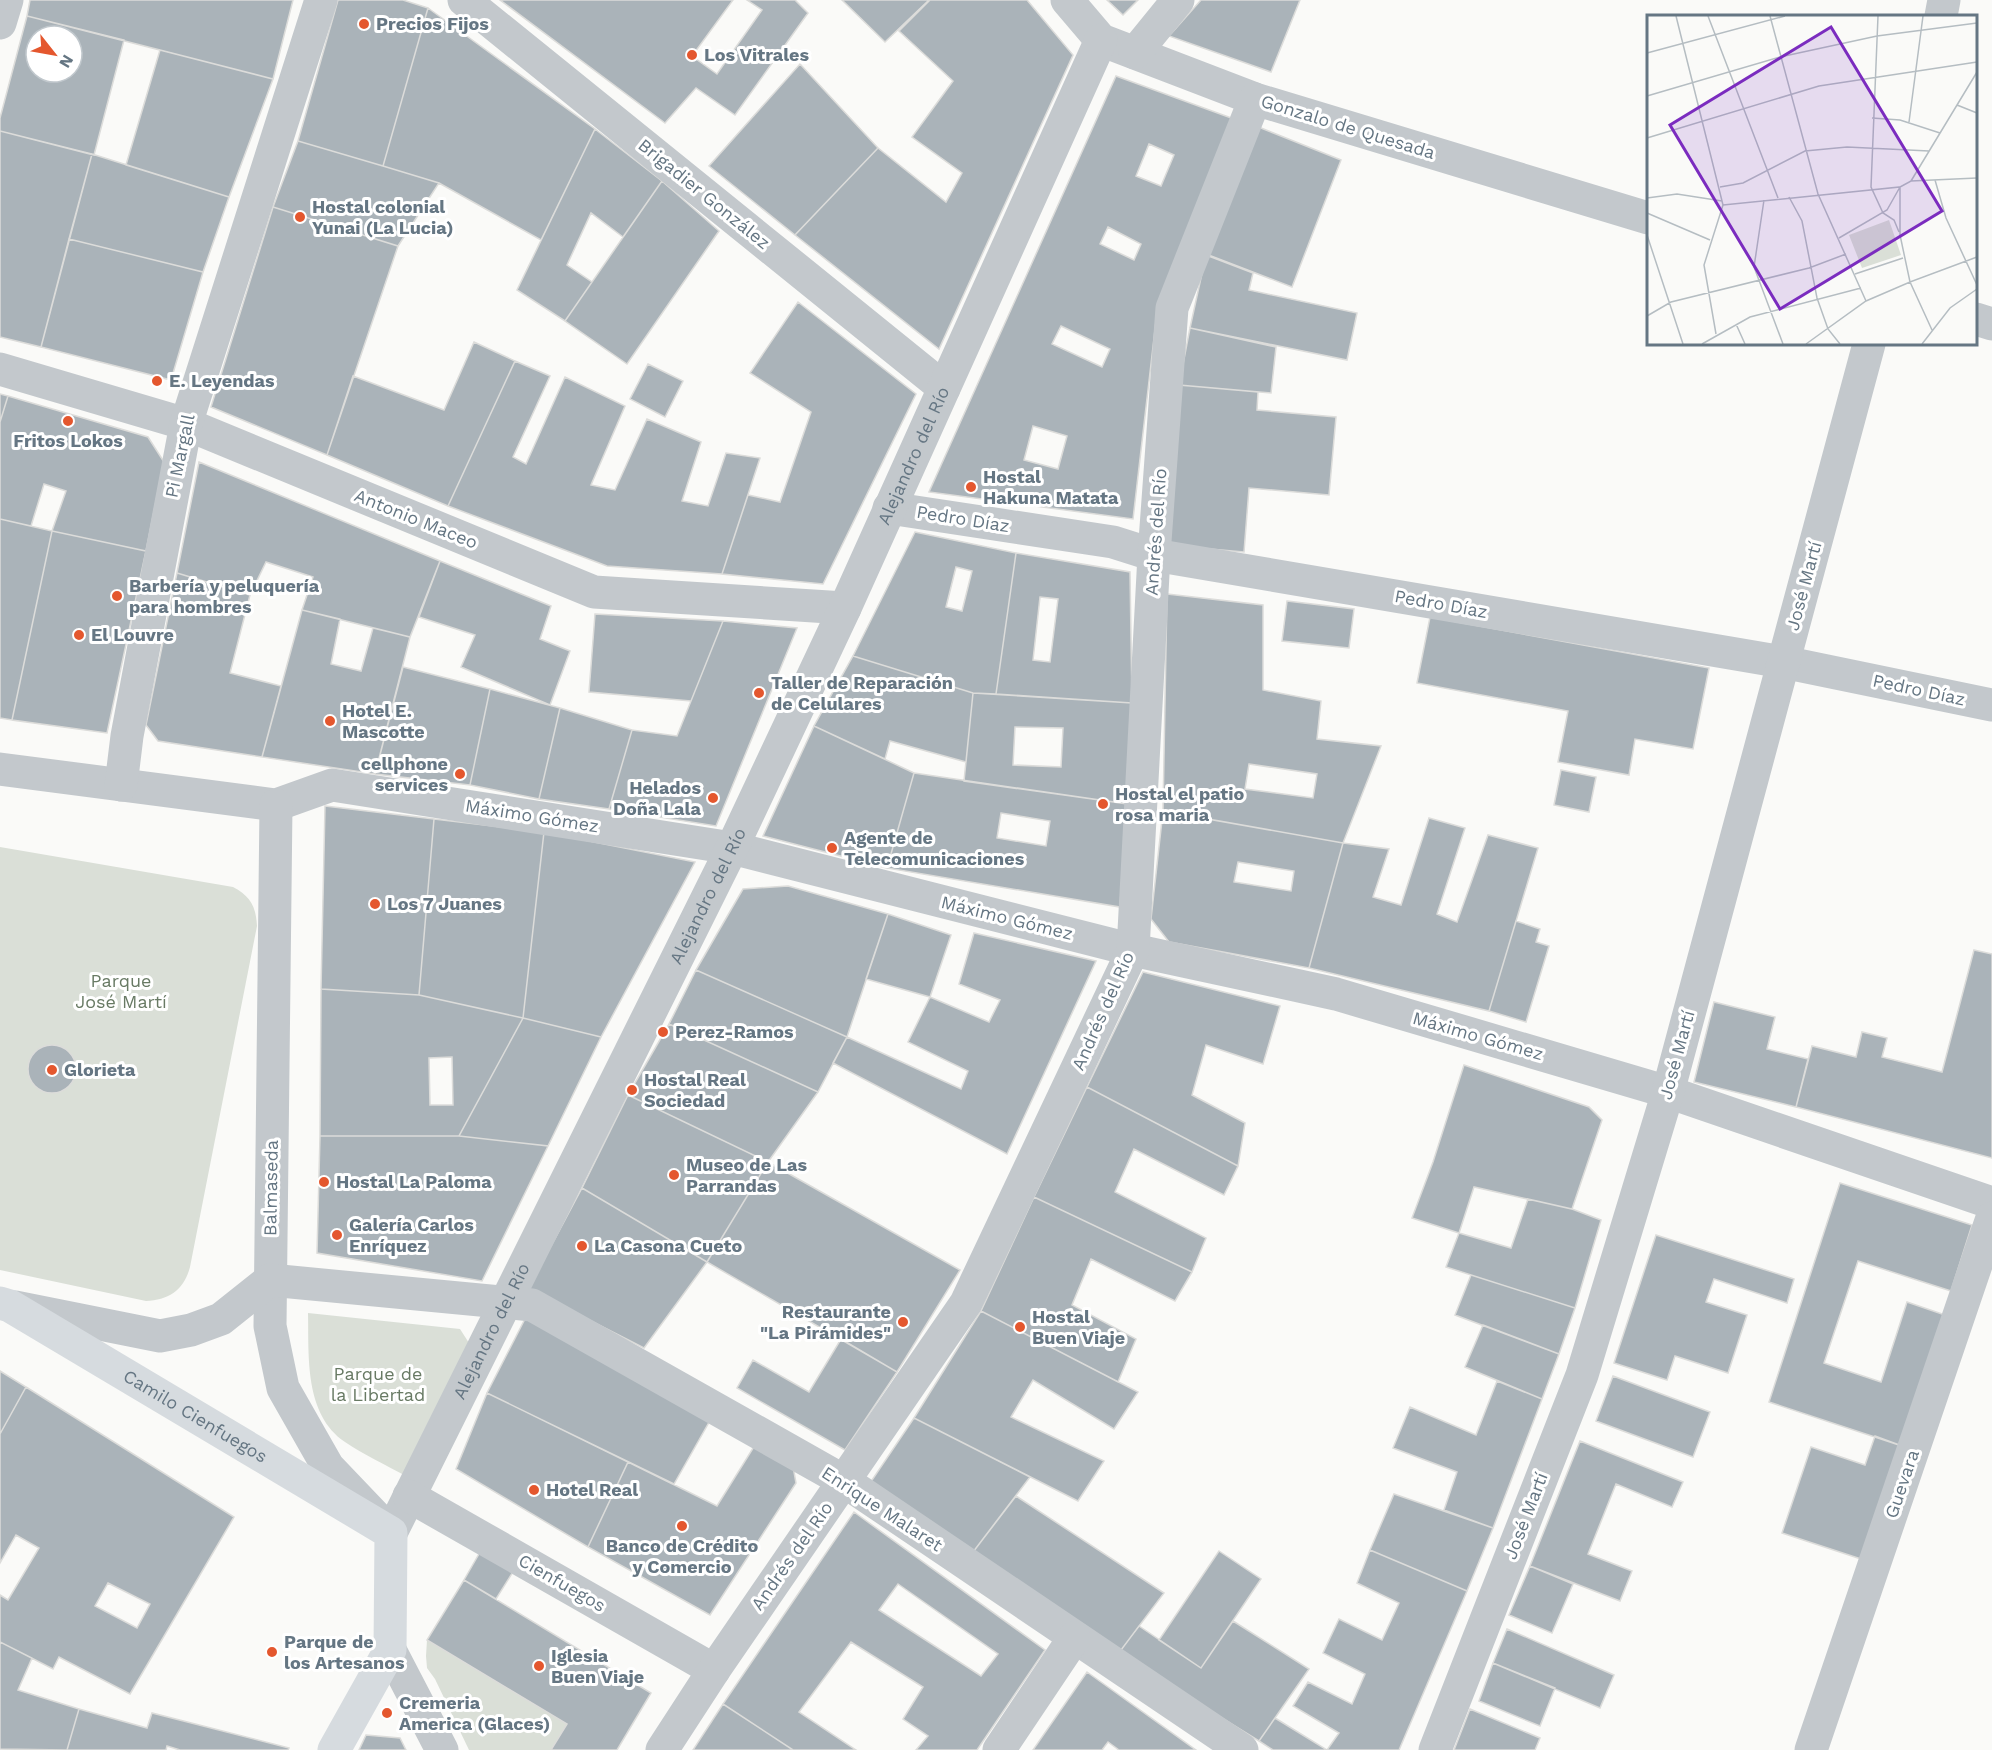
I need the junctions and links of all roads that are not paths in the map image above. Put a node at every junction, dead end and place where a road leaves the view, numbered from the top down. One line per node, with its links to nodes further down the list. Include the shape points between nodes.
1 (7, 0): 8 (street)
2 (321, 0): 18 (street, Pi Margall)
3 (464, 0): 17 (street, Brigadier González)
4 (1067, 0): 9 (street, Gonzalo de Quesada)
5 (1178, 0): 10 (street)
6 (1944, 0): 7 (street)
7 (1941, 15)
8 (0, 23)
9 (1101, 40): 10 (street, Gonzalo de Quesada); 17 (street, Alejandro del Río)
10 (1135, 53): 11 (street, Gonzalo de Quesada)
11 (1255, 99): 12 (street, Gonzalo de Quesada); 20 (street, Andrés del Río, via 1172,308)
12 (1647, 218)
13 (1977, 319): 14 (street)
14 (1992, 324)
15 (1869, 345): 22 (street, José Martí)
16 (0, 369): 18 (street, Antonio Maceo)
17 (944, 388): 19 (street, Alejandro del Río)
18 (186, 424): 21 (street, Antonio Maceo, via 594,592); 25 (street, Pi Margall)
19 (889, 508): 20 (street, Pedro Díaz, via 1113,542); 21 (street, Alejandro del Río)
20 (1154, 555): 22 (street, Pedro Díaz); 28 (street, Andrés del Río)
21 (845, 608): 27 (street, Alejandro del Río)
22 (1783, 662): 23 (street, Pedro Díaz); 29 (street, José Martí)
23 (1992, 705)
24 (0, 770): 25 (street, Máximo Gómez)
25 (121, 785): 26 (street, Máximo Gómez)
26 (276, 805): 27 (street, Máximo Gómez, via 332,785); 32 (street, Balmaseda)
27 (732, 848): 28 (street, Máximo Gómez); 33 (street, Alejandro del Río)
28 (1133, 950): 29 (street, Máximo Gómez, via 1336,994); 35 (street, Andrés del Río, via 966,1303)
29 (1668, 1092): 30 (street, Máximo Gómez); 46 (street, José Martí, via 1582,1375)
30 (1992, 1203)
31 (1992, 1218): 47 (street, Guevara)
32 (270, 1280): 33 (street, Enrique Malaret); 34 (street, via 221,1318 191,1330 160,1336); 37 (street, Balmaseda, via 270,1326 283,1388 328,1467)
33 (504, 1303): 35 (street, Enrique Malaret, via 532,1305); 36 (street, Alejandro del Río)
34 (5, 1305): 37 (main road, Camilo Cienfuegos)
35 (844, 1481): 38 (street, Enrique Malaret); 40 (street, Andrés del Río)
36 (410, 1496): 37 (street, Alejandro del Río); 40 (street, Cienfuegos)
37 (391, 1533): 39 (main road, Alejandro del Río)
38 (1074, 1638): 44 (street); 45 (street, Enrique Malaret)
39 (390, 1650): 41 (main road, Alejandro del Río); 42 (street)
40 (714, 1670): 43 (street, Andrés del Río)
41 (334, 1750)
42 (442, 1750)
43 (662, 1750)
44 (999, 1750)
45 (1242, 1750)
46 (1435, 1750)
47 (1811, 1750)

